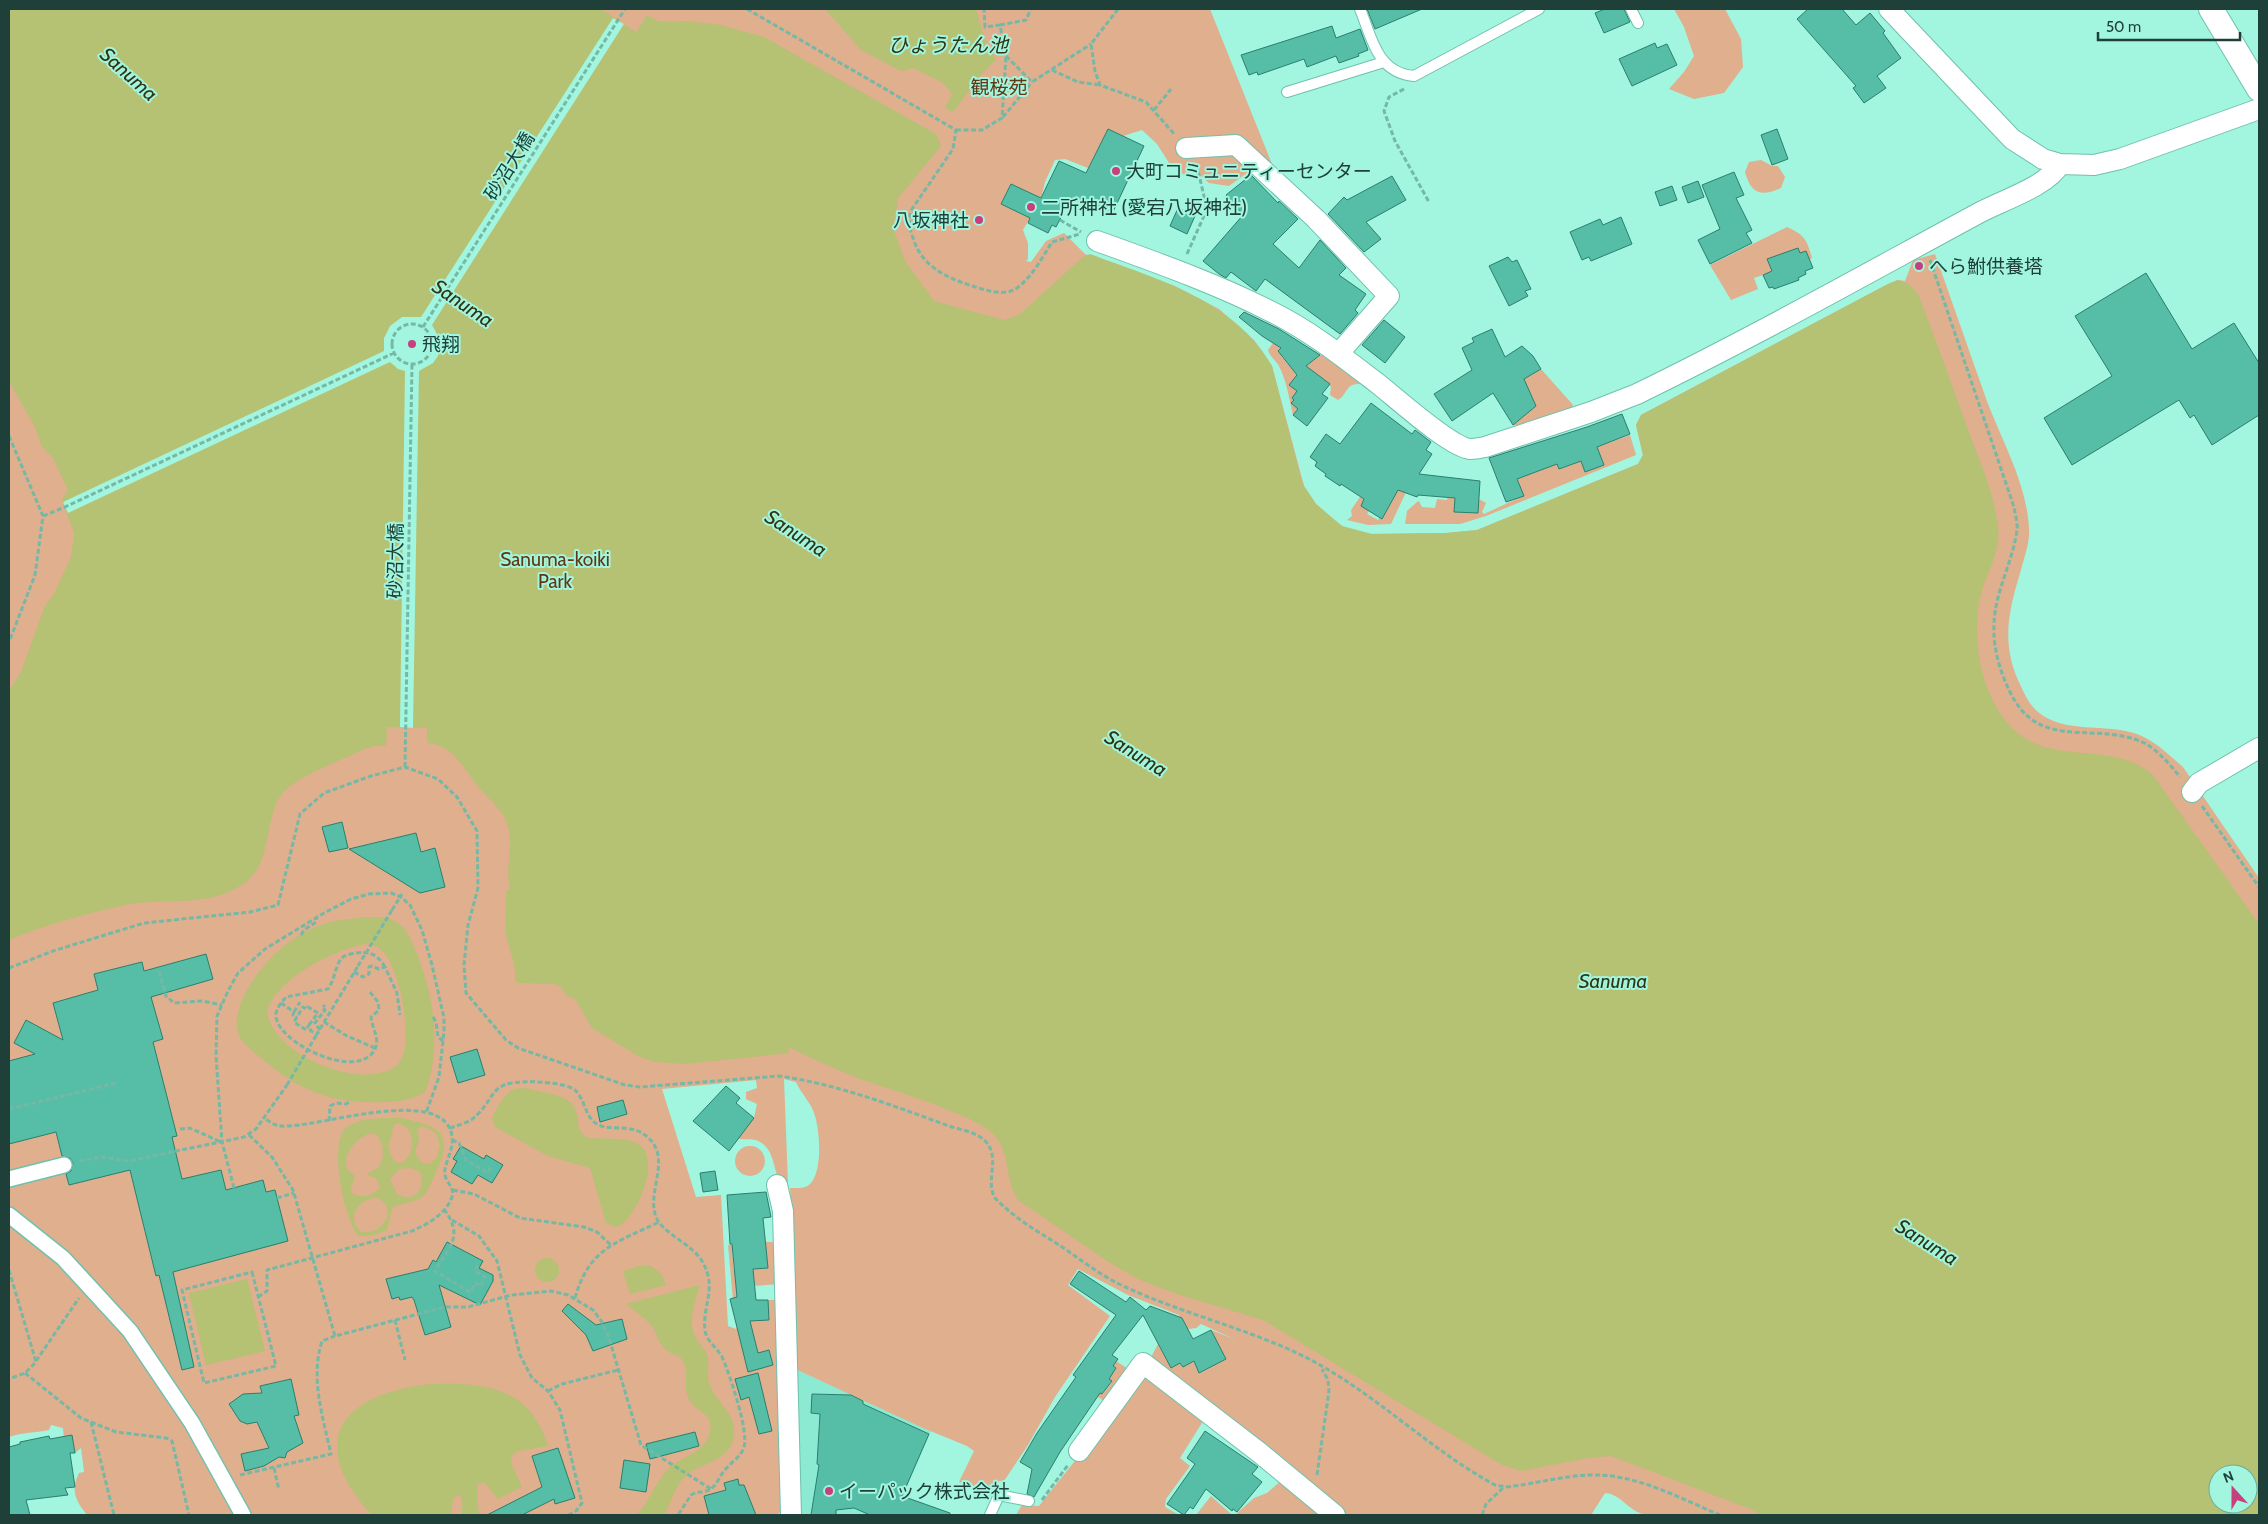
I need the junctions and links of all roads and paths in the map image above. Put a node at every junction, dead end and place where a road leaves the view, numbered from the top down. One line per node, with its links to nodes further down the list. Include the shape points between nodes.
1 (625, 9): 35 (path, 砂沼大橋)
2 (747, 9): 11 (path)
3 (984, 9): 13 (path, via 985,28)
4 (1030, 9): 13 (path, via 1026,20)
5 (1118, 9): 14 (path)
6 (1360, 9): 16 (lane)
7 (1539, 9): 16 (lane, via 1414,76 1400,75)
8 (1631, 9): 12 (lane)
9 (1889, 9): 29 (street, via 2012,139 2029,152)
10 (2211, 9): 22 (street)
11 (752, 10): 27 (path)
12 (1638, 23)
13 (1000, 25): 15 (path)
14 (1091, 44): 17 (path); 19 (path)
15 (1006, 56): 18 (path); 26 (path)
16 (1384, 62): 23 (lane)
17 (1051, 70): 18 (path); 19 (path, via 1078,82)
18 (1032, 82): 26 (path)
19 (1100, 85): 24 (path, via 1146,102)
20 (1171, 89): 24 (path)
21 (1405, 89): 30 (path, via 1389,96 1384,111 1395,141)
22 (2259, 89)
23 (1287, 92)
24 (1154, 110): 28 (path)
25 (2259, 110): 29 (street, via 2120,159 2094,165)
26 (1002, 118): 27 (path, via 982,130)
27 (956, 130): 31 (path, via 953,149 908,218 914,244 930,266 948,278 990,291 1016,289 1034,270 1052,242 1083,233)
28 (1186, 148): 34 (path, via 1196,158 1207,210); 37 (street, via 1236,145 1316,219 1389,296)
29 (2060, 164): 33 (street, via 2050,177)
30 (1429, 202)
31 (1060, 220)
32 (1097, 242): 34 (street)
33 (1924, 243): 37 (street, via 1637,394 1485,447 1470,449 1451,440); 44 (path, via 2014,507 2017,529 1994,625 2003,679 2013,698 2038,725 2060,731 2134,739 2156,751)
34 (1178, 271): 37 (street, via 1270,310)
35 (423, 327): 36 (path, via 410,324 398,330 392,341); 38 (path, via 432,338 432,351 424,361)
36 (394, 353): 38 (path, via 398,360); 40 (path)
37 (1339, 353)
38 (412, 364): 43 (path, 砂沼大橋)
39 (9, 436): 40 (path)
40 (43, 516): 41 (path, via 35,575)
41 (9, 642)
42 (2259, 748): 44 (street, via 2199,783)
43 (405, 767): 50 (path, via 324,793 300,814 278,905 250,912 144,923); 103 (path, via 438,779 457,797 477,831 478,888 468,925 464,965 466,993 506,1040 518,1048 625,1085 640,1087 779,1076 798,1078 977,1135 988,1144 992,1153 991,1189 995,1198 1047,1237 1118,1284 1184,1312 1259,1338)
44 (2192, 792): 45 (path)
45 (2259, 887)
46 (402, 896): 47 (path, via 382,892 369,894); 52 (path, bridge); 66 (path, via 422,930 444,1018)
47 (318, 916): 48 (path, via 316,922); 57 (path, via 265,949 238,973)
48 (301, 935)
49 (386, 967): 52 (path, via 369,967 368,974 363,977); 55 (path, via 371,953 344,957 328,989 292,994); 59 (path, via 397,993)
50 (9, 968)
51 (159, 971): 57 (path, via 166,996 174,1003 202,1001)
52 (354, 972): 62 (path)
53 (370, 992): 67 (path, via 379,1004 379,1010 371,1017)
54 (300, 1002): 58 (path)
55 (281, 1003): 58 (path); 67 (path, via 276,1015 283,1030 292,1039 331,1060 355,1063 369,1056)
56 (325, 1005): 64 (path, via 315,1023)
57 (222, 1006): 78 (path, via 215,1032)
58 (294, 1012): 60 (path)
59 (400, 1015)
60 (297, 1017): 63 (path, via 294,1022 306,1030); 63 (path, via 303,1007 318,1013)
61 (433, 1017): 66 (path, via 438,1037)
62 (324, 1022): 64 (path); 67 (path)
63 (309, 1025): 65 (path)
64 (320, 1030): 65 (path)
65 (317, 1034): 72 (path, bridge)
66 (444, 1042): 71 (path, via 439,1077)
67 (375, 1048)
68 (116, 1083): 70 (path)
69 (350, 1102): 73 (path, via 330,1106)
70 (9, 1109)
71 (426, 1113): 73 (path, via 380,1110); 74 (path, via 441,1119)
72 (264, 1118): 73 (path, via 275,1125 298,1127); 76 (path)
73 (329, 1121)
74 (450, 1128): 77 (path); 90 (path, via 476,1116 495,1089 506,1084 524,1082 567,1087 575,1091 594,1122 602,1126 628,1127 641,1132 653,1144 659,1163 654,1207)
75 (180, 1129): 78 (path, via 190,1128)
76 (249, 1135): 78 (path); 85 (path, via 272,1157)
77 (452, 1140): 80 (path, via 459,1143 466,1160 488,1172); 84 (path, via 444,1171)
78 (222, 1142): 79 (path, via 128,1161 91,1158); 83 (path)
79 (64, 1165): 81 (street)
80 (491, 1166)
81 (9, 1179)
82 (777, 1185): 122 (street, via 783,1211)
83 (234, 1188)
84 (453, 1190): 87 (path, via 453,1196); 91 (path, via 474,1194 520,1218 584,1227 597,1232)
85 (294, 1193): 86 (path); 92 (path)
86 (276, 1198)
87 (444, 1209): 89 (path); 92 (path, via 426,1226)
88 (9, 1215): 95 (street, via 63,1258)
89 (452, 1220): 93 (path, via 455,1235 435,1271 470,1292 475,1282 481,1286 485,1277 475,1272); 97 (path, via 474,1233 494,1255)
90 (659, 1222): 91 (path); 114 (path, via 692,1249 705,1267 710,1286 705,1332 723,1359 744,1426 744,1446 739,1456)
91 (612, 1246): 98 (path, via 585,1270)
92 (312, 1257): 96 (path, via 267,1270 267,1292); 100 (path)
93 (479, 1264)
94 (9, 1270): 102 (path)
95 (88, 1283): 102 (path); 119 (street, via 130,1331 187,1416)
96 (258, 1297): 96 (path, via 276,1366 204,1383 182,1290 252,1272)
97 (505, 1297): 98 (path, via 551,1291); 99 (path); 107 (path, via 520,1355 532,1378)
98 (575, 1298): 104 (path, via 593,1310 602,1322)
99 (395, 1320): 100 (path); 101 (path)
100 (335, 1336): 110 (path, via 322,1341 317,1377 331,1454)
101 (405, 1360)
102 (36, 1362): 105 (path)
103 (1320, 1366): 112 (path, via 1348,1382 1482,1478); 115 (path, via 1328,1380 1329,1391)
104 (618, 1370): 107 (path, via 562,1384); 114 (path, via 639,1443)
105 (25, 1373): 106 (path); 108 (path, via 80,1418)
106 (9, 1379)
107 (548, 1391): 120 (path, via 560,1410 582,1497 580,1506)
108 (90, 1422): 117 (path); 118 (path, via 116,1432 172,1441)
109 (1079, 1451): 115 (street, via 1143,1363); 116 (path, via 1041,1501)
110 (274, 1468): 111 (path); 113 (path)
111 (245, 1474)
112 (1504, 1487): 125 (path, via 1486,1504); 126 (path, via 1588,1475 1610,1476 1640,1482)
113 (279, 1490)
114 (711, 1490): 121 (path, via 691,1495)
115 (1314, 1498): 124 (street)
116 (1029, 1501): 123 (lane, via 999,1494)
117 (114, 1515)
118 (189, 1515)
119 (243, 1515)
120 (568, 1515)
121 (678, 1515)
122 (791, 1515)
123 (990, 1515)
124 (1335, 1515)
125 (1482, 1515)
126 (1720, 1515)

